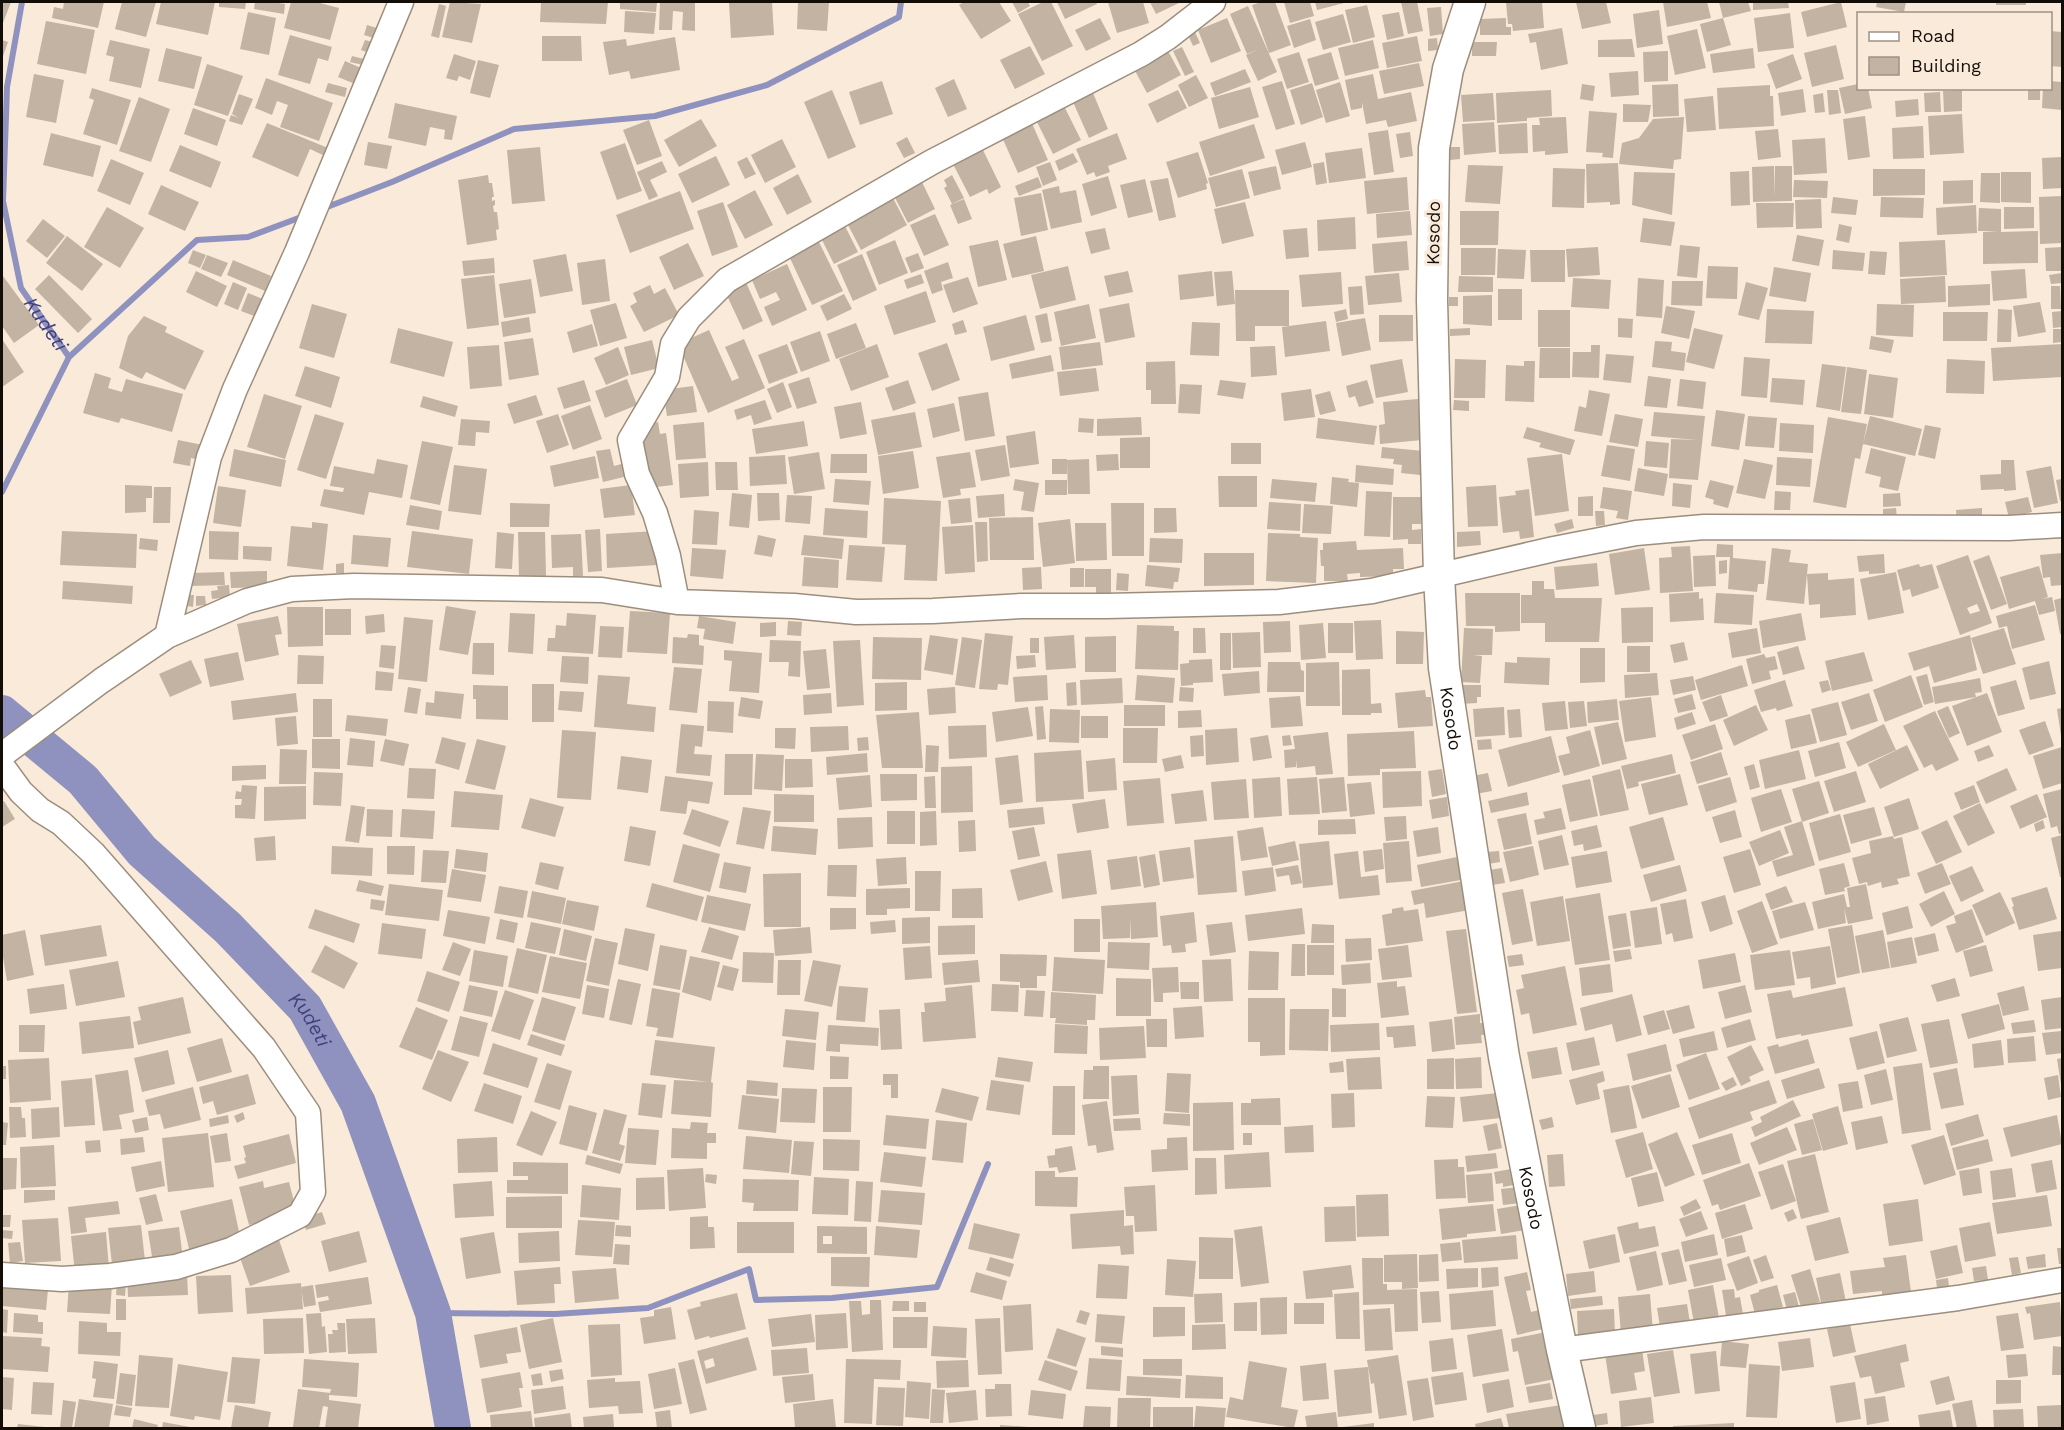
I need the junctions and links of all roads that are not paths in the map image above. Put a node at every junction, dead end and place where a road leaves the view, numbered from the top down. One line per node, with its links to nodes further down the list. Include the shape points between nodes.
1 (401, 2): 7 (street, via 209,457)
2 (1213, 2): 6 (street, via 1141,54 932,162 727,280 689,318 673,344 667,377 630,440 637,474 669,556)
3 (1470, 2): 5 (main road, Kosodo, via 1448,69 1434,148 1432,300)
4 (2062, 525): 5 (street, via 1704,527 1636,533)
5 (1439, 576): 6 (street, via 1372,591 1279,602 856,612); 12 (main road, Kosodo, via 1444,668 1504,1057)
6 (677, 602): 7 (street, via 602,590 354,586 292,589 247,601)
7 (167, 636): 8 (street)
8 (8, 751)
9 (2, 766): 10 (street, via 21,792 93,853 264,1047 308,1113 313,1191 300,1215 231,1250 176,1268 62,1279)
10 (2, 1275)
11 (2062, 1280): 12 (street)
12 (1562, 1350): 13 (main road, Kosodo)
13 (1580, 1428)

